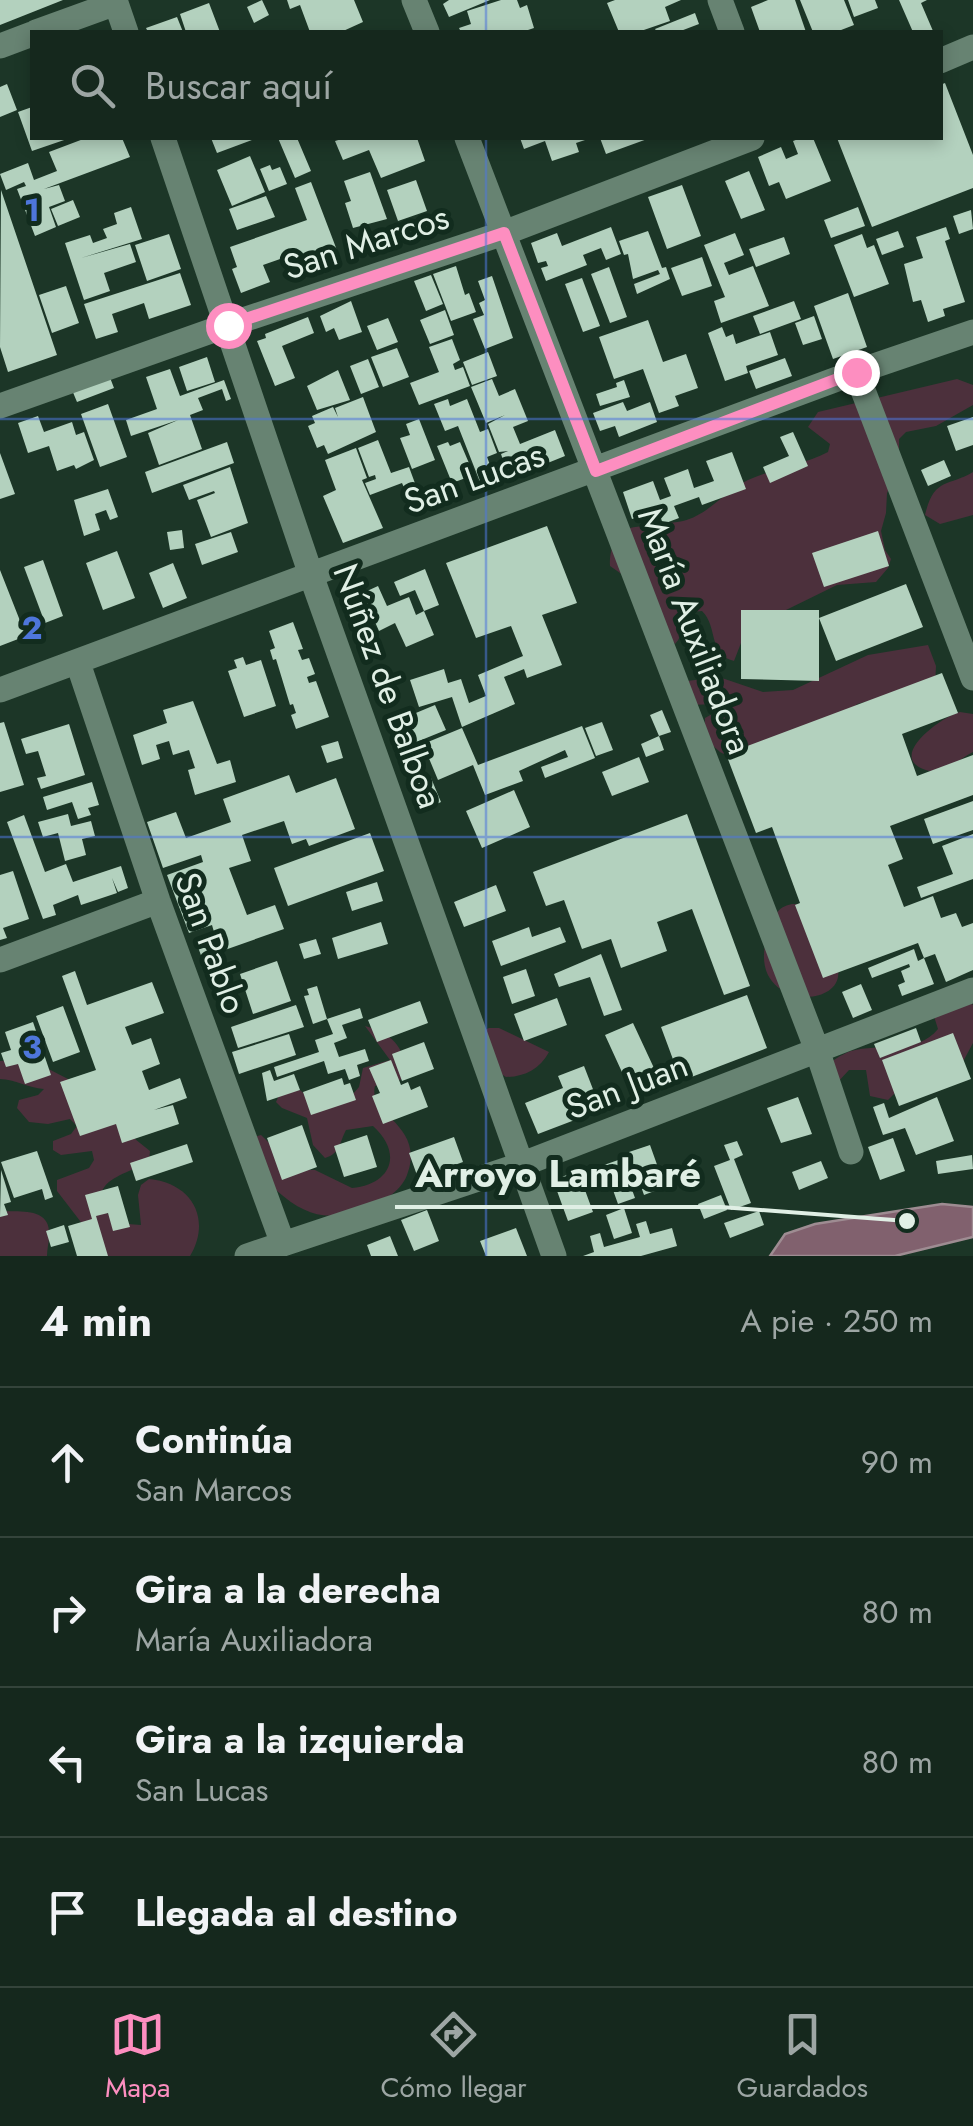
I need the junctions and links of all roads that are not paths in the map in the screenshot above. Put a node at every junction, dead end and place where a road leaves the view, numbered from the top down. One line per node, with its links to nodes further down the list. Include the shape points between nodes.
1 (414, 0): 6 (street)
2 (720, 0): 7 (street)
3 (115, 1): 4 (street); 5 (street)
4 (42, 30)
5 (125, 30)
6 (425, 30)
7 (731, 30)
8 (30, 35): 9 (street)
9 (0, 46)
10 (973, 47): 11 (street)
11 (943, 59)
12 (163, 140): 16 (street, Núñez de Balboa)
13 (468, 140): 15 (street, María Auxiliadora)
14 (747, 140): 15 (street, San Marcos)
15 (504, 233): 16 (street, San Marcos); 20 (street, María Auxiliadora)
16 (228, 325): 19 (street, San Marcos); 21 (street, Núñez de Balboa)
17 (973, 332): 18 (street, San Lucas)
18 (856, 372): 20 (street, San Lucas); 23 (street)
19 (0, 406)
20 (596, 471): 21 (street, San Lucas); 28 (street, María Auxiliadora)
21 (311, 575): 22 (street, San Lucas); 30 (street, Núñez de Balboa)
22 (78, 663): 24 (street, San Lucas); 25 (street, San Pablo)
23 (973, 678)
24 (0, 690)
25 (158, 901): 26 (street); 31 (street, San Pablo)
26 (0, 960)
27 (973, 990): 28 (street, San Juan)
28 (817, 1050): 29 (street, María Auxiliadora); 30 (street, San Juan)
29 (850, 1152)
30 (523, 1164): 31 (street, San Juan); 33 (street, Núñez de Balboa)
31 (282, 1244): 32 (street, San Juan)
32 (247, 1256)
33 (554, 1256)

